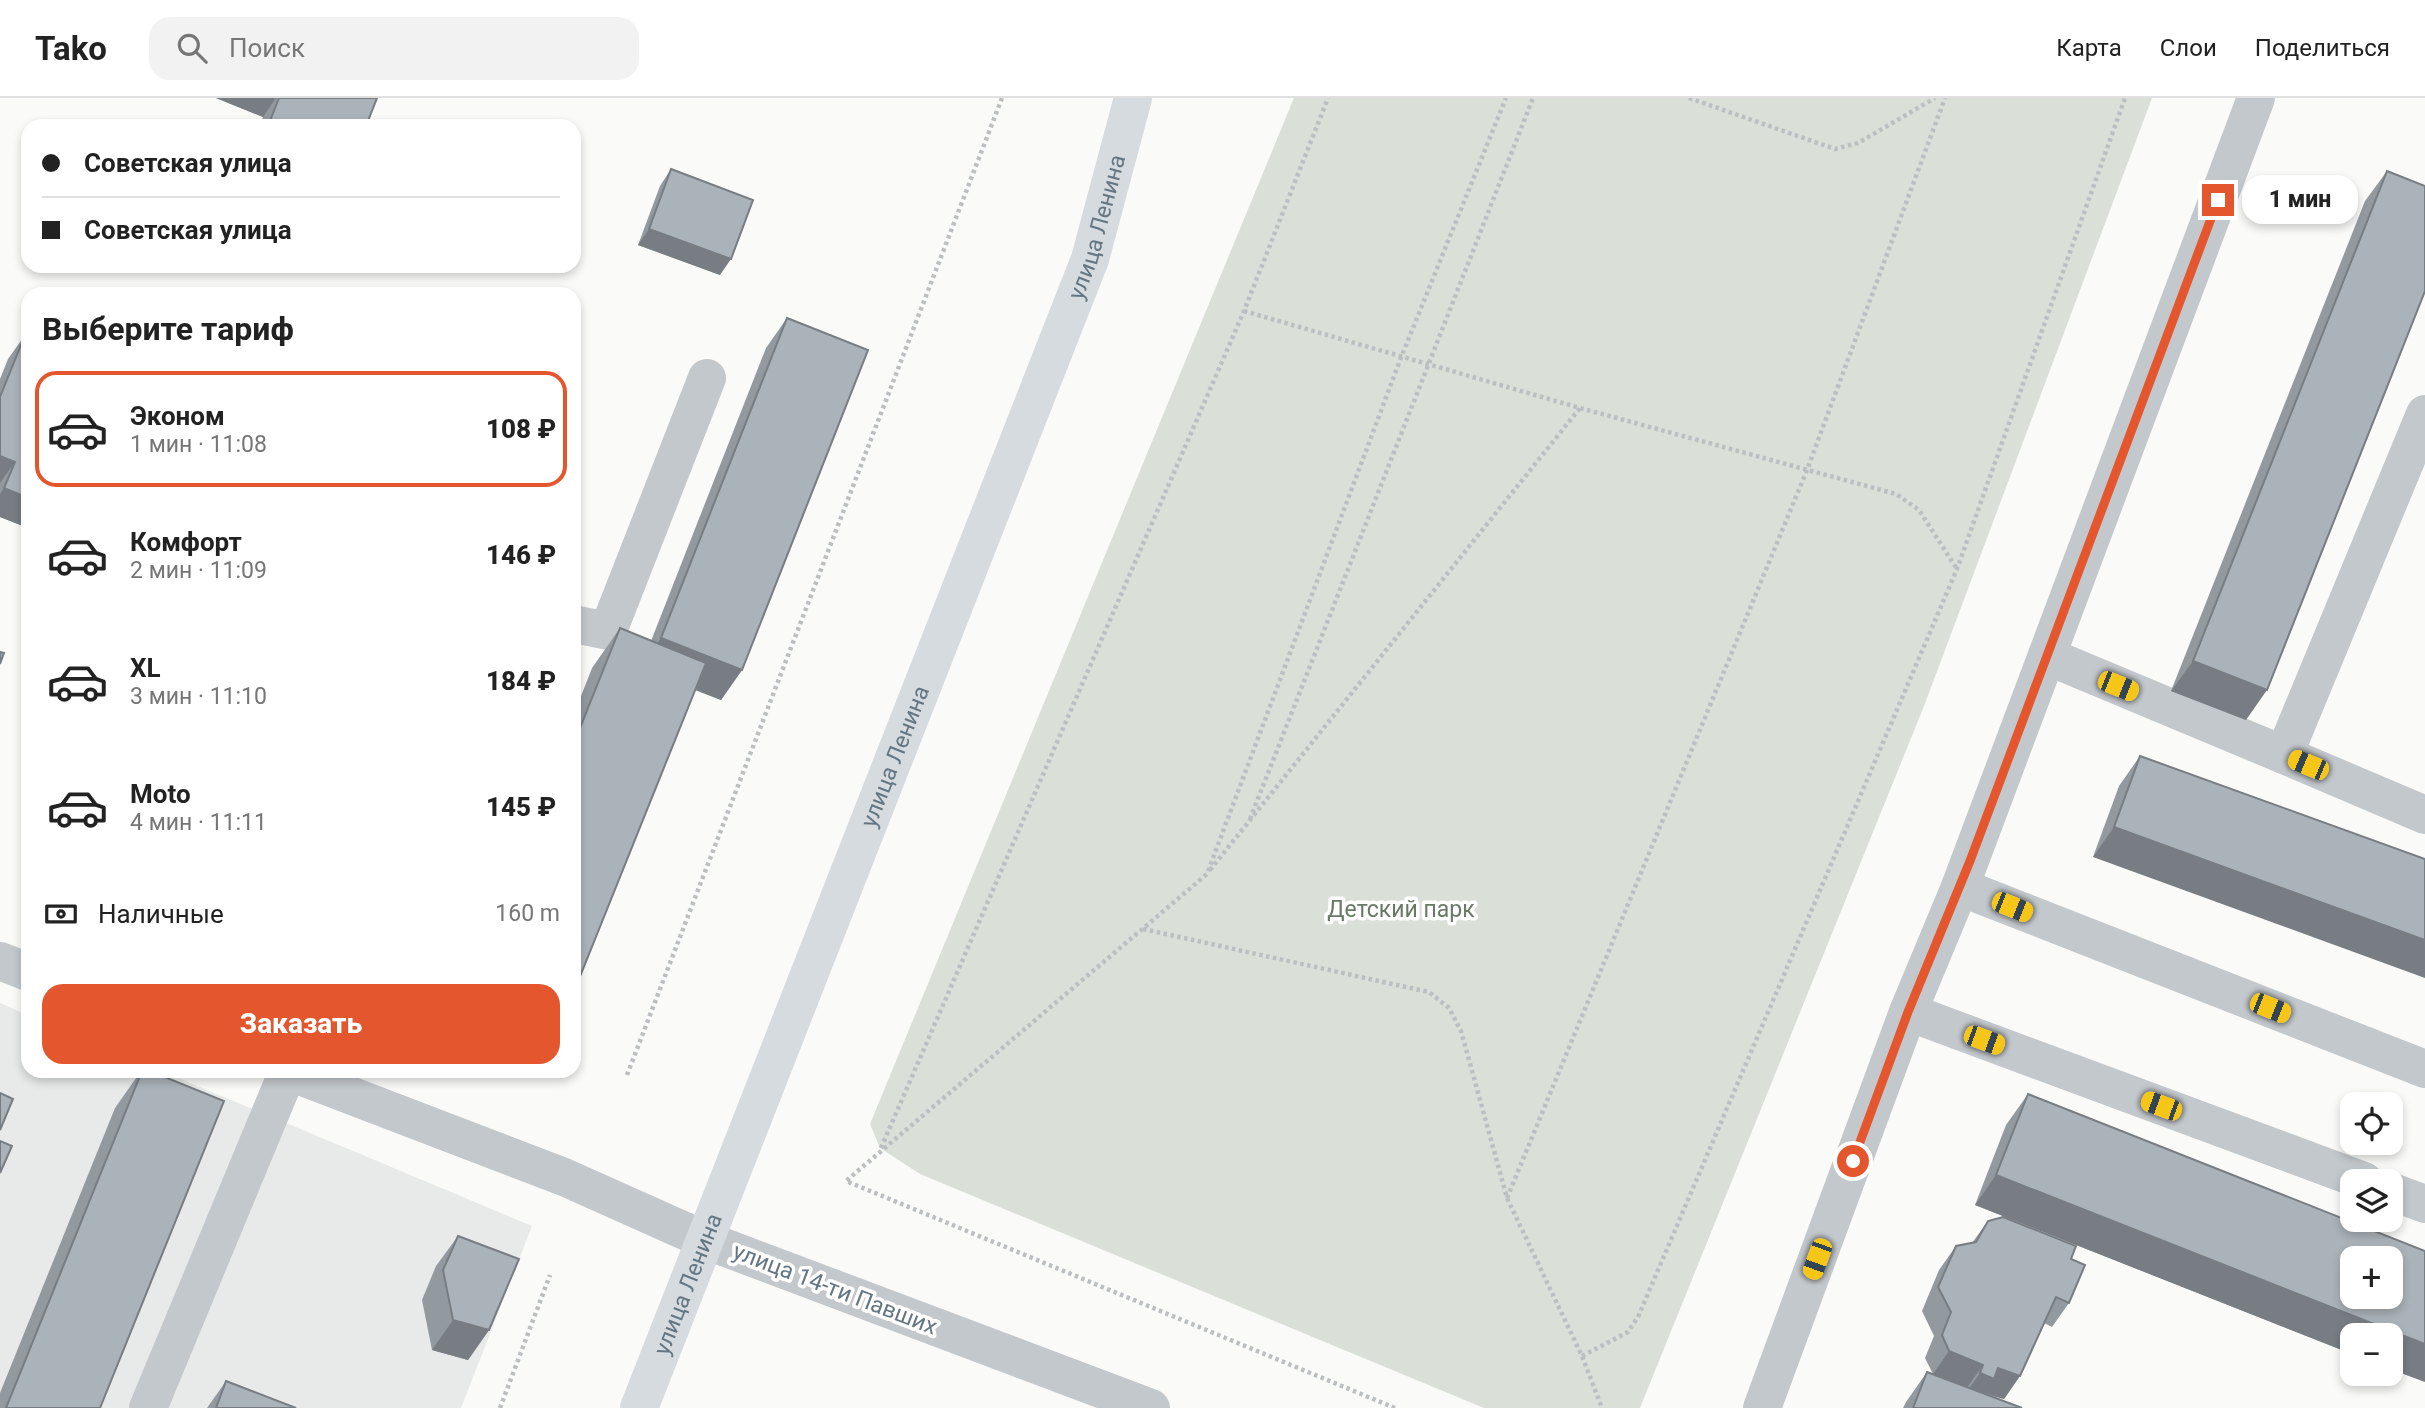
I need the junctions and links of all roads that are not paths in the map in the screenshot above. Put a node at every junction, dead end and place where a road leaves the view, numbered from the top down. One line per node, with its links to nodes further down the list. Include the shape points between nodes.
1 (1133, 98): 19 (main road, улица Ленина, via 1090,259)
2 (2256, 98): 6 (street)
3 (707, 378): 5 (street, via 608,631)
4 (2425, 414): 7 (street)
5 (581, 625)
6 (2047, 656): 7 (street); 9 (street)
7 (2284, 755): 8 (street)
8 (2425, 815)
9 (1960, 887): 12 (street); 13 (street)
10 (0, 961): 11 (street)
11 (21, 969)
12 (1908, 1012): 16 (street); 23 (street)
13 (2425, 1069)
14 (284, 1078): 20 (street)
15 (340, 1081): 19 (street, улица 14-ти Павших)
16 (2340, 1172)
17 (2403, 1196): 18 (street)
18 (2425, 1204)
19 (705, 1240): 21 (main road, улица Ленина); 22 (street, улица 14-ти Павших)
20 (148, 1408)
21 (639, 1408)
22 (1151, 1408)
23 (1762, 1408)

